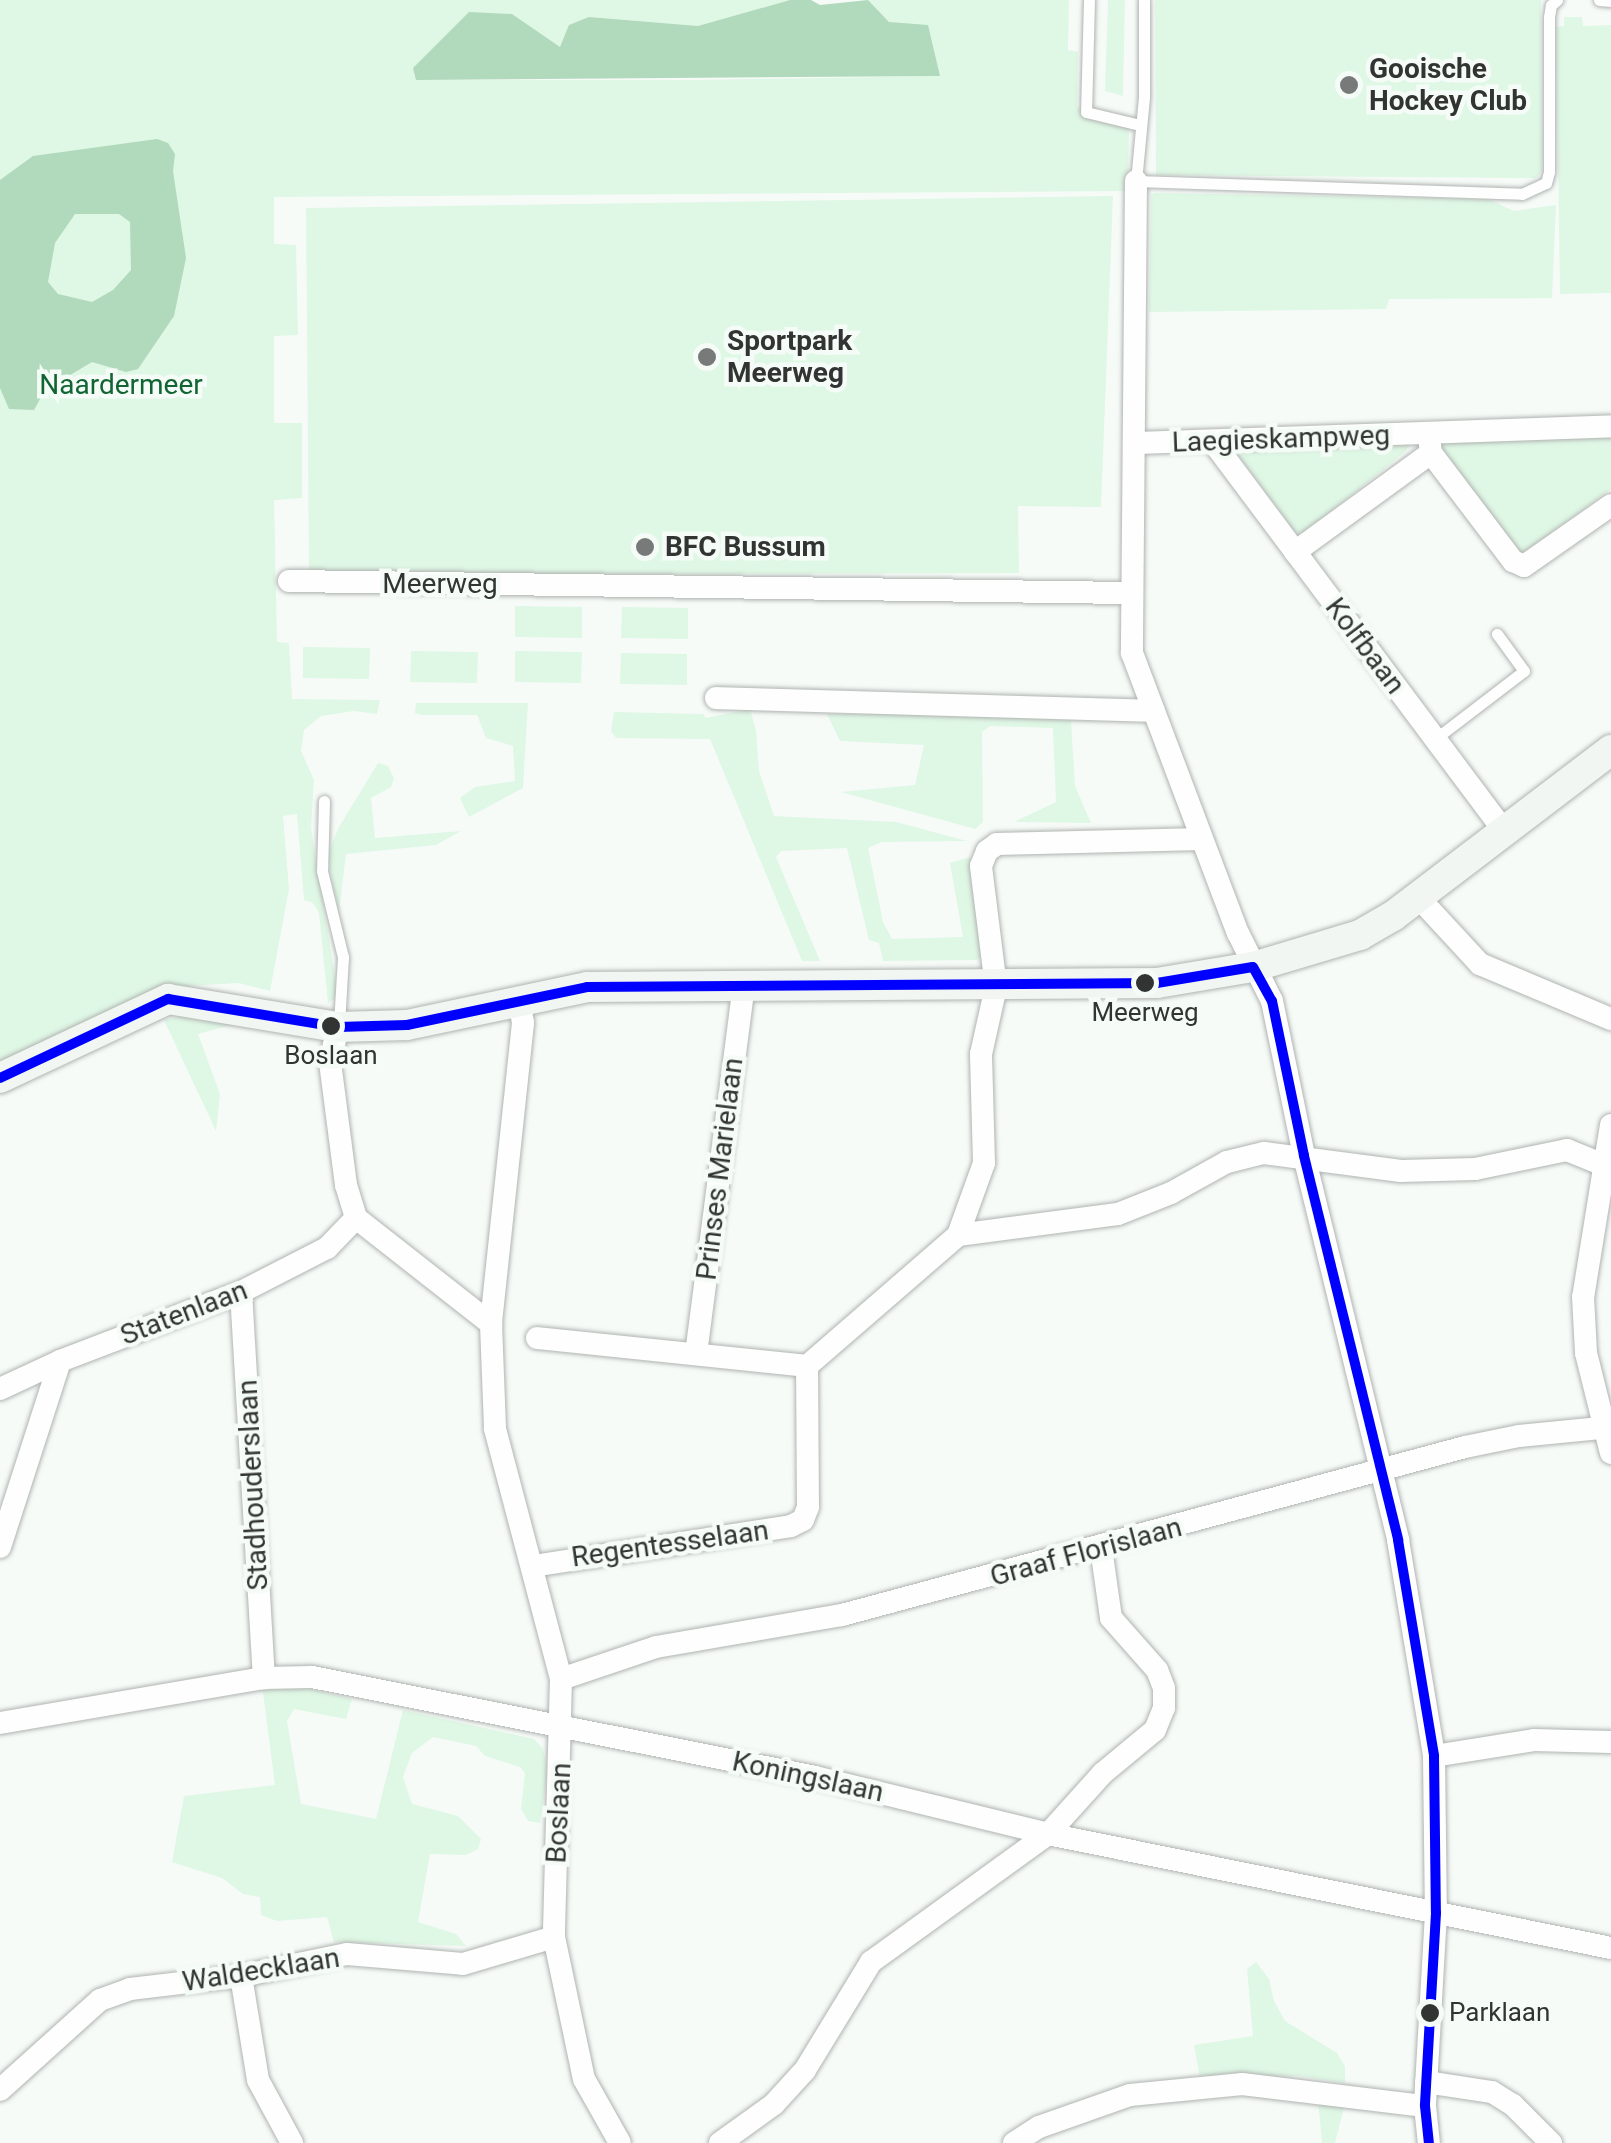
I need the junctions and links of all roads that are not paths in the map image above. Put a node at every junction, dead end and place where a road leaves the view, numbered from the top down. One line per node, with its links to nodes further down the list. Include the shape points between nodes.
1 (1090, 0): 6 (lane, via 1086,112)
2 (1144, 0): 6 (lane)
3 (1599, 0): 5 (lane)
4 (1552, 2): 7 (lane, via 1550,172 1535,191)
5 (1611, 2)
6 (1140, 125): 7 (lane)
7 (1136, 181): 10 (street)
8 (1611, 426): 11 (street, Laegieskampweg)
9 (1213, 442): 10 (street, Laegieskampweg); 11 (street, Laegieskampweg); 13 (street, Kolfbaan)
10 (1134, 443): 15 (street)
11 (1430, 444): 12 (street, Laegieskampweg, via 1513,561 1524,566); 13 (street)
12 (1611, 505)
13 (1295, 552): 19 (street, Kolfbaan)
14 (289, 581): 15 (street, Meerweg)
15 (1131, 593): 18 (street, via 1132,654)
16 (1497, 634): 19 (lane, via 1524,671)
17 (716, 698): 18 (street)
18 (1154, 710): 23 (street)
19 (1436, 739): 22 (street, Kolfbaan)
20 (1611, 750): 22 (main road)
21 (324, 800): 30 (lane, via 322,871 343,957)
22 (1504, 831): 24 (main road)
23 (1200, 839): 25 (street); 27 (street, via 998,844 981,866)
24 (1419, 898): 25 (main road, via 1362,934); 29 (street, via 1480,964)
25 (1253, 967): 27 (main road, via 1157,982); 33 (street, via 1272,1002)
26 (744, 984): 27 (main road); 28 (main road, via 587,987); 40 (street, Prinses Marielaan)
27 (996, 987): 36 (street, via 981,1054 984,1164)
28 (518, 1000): 30 (main road, via 407,1025); 38 (street, Boslaan, via 522,1023)
29 (1611, 1019)
30 (338, 1027): 31 (main road, via 168,999); 35 (street, via 330,1062)
31 (0, 1078)
32 (1611, 1125): 34 (street)
33 (1304, 1156): 34 (street, via 1401,1171 1475,1169 1567,1150); 36 (street, via 1264,1152 1227,1162 1118,1214); 46 (street)
34 (1607, 1164): 44 (street, via 1583,1297 1586,1353)
35 (356, 1218): 37 (street, Statenlaan, via 327,1248); 38 (street)
36 (958, 1235): 42 (street)
37 (241, 1292): 41 (street, Statenlaan); 50 (street, Stadhouderslaan)
38 (491, 1324): 49 (street, Boslaan, via 496,1429)
39 (537, 1338): 40 (street)
40 (696, 1354): 42 (street)
41 (60, 1360): 43 (street, Statenlaan); 47 (street)
42 (807, 1366): 49 (street, Regentesselaan, via 803,1520)
43 (0, 1388)
44 (1608, 1427): 45 (street); 46 (street, Graaf Florislaan, via 1500,1439)
45 (1611, 1453)
46 (1379, 1471): 48 (street, Graaf Florislaan); 55 (street, via 1398,1540)
47 (0, 1547)
48 (1101, 1548): 51 (street, Graaf Florislaan, via 842,1616 656,1647); 56 (street, via 1111,1618 1157,1670 1164,1708 1155,1730 1103,1773)
49 (532, 1566): 51 (street, Boslaan)
50 (264, 1678): 52 (street, Koningslaan); 53 (street, Koningslaan, via 312,1677)
51 (561, 1679): 53 (street, Boslaan)
52 (0, 1723)
53 (563, 1728): 56 (street, Koningslaan, via 816,1777); 58 (street, Boslaan)
54 (1611, 1742): 55 (street, via 1534,1740)
55 (1434, 1756): 57 (street)
56 (1048, 1834): 57 (street, Koningslaan); 66 (street, via 871,1962 805,2070 774,2104)
57 (1436, 1912): 59 (street, Koningslaan); 61 (street)
58 (554, 1937): 60 (street, Waldecklaan, via 463,1964 346,1954); 65 (street, Boslaan, via 584,2079)
59 (1611, 1948)
60 (241, 1976): 62 (street, Waldecklaan, via 130,1989 100,2000); 64 (street, via 258,2080)
61 (1426, 2082): 63 (street); 69 (street, via 1492,2092)
62 (0, 2090)
63 (1424, 2106): 67 (street, via 1242,2084 1130,2095 1039,2126); 68 (street)
64 (292, 2143)
65 (620, 2143)
66 (720, 2143)
67 (1014, 2143)
68 (1429, 2143)
69 (1551, 2143)

